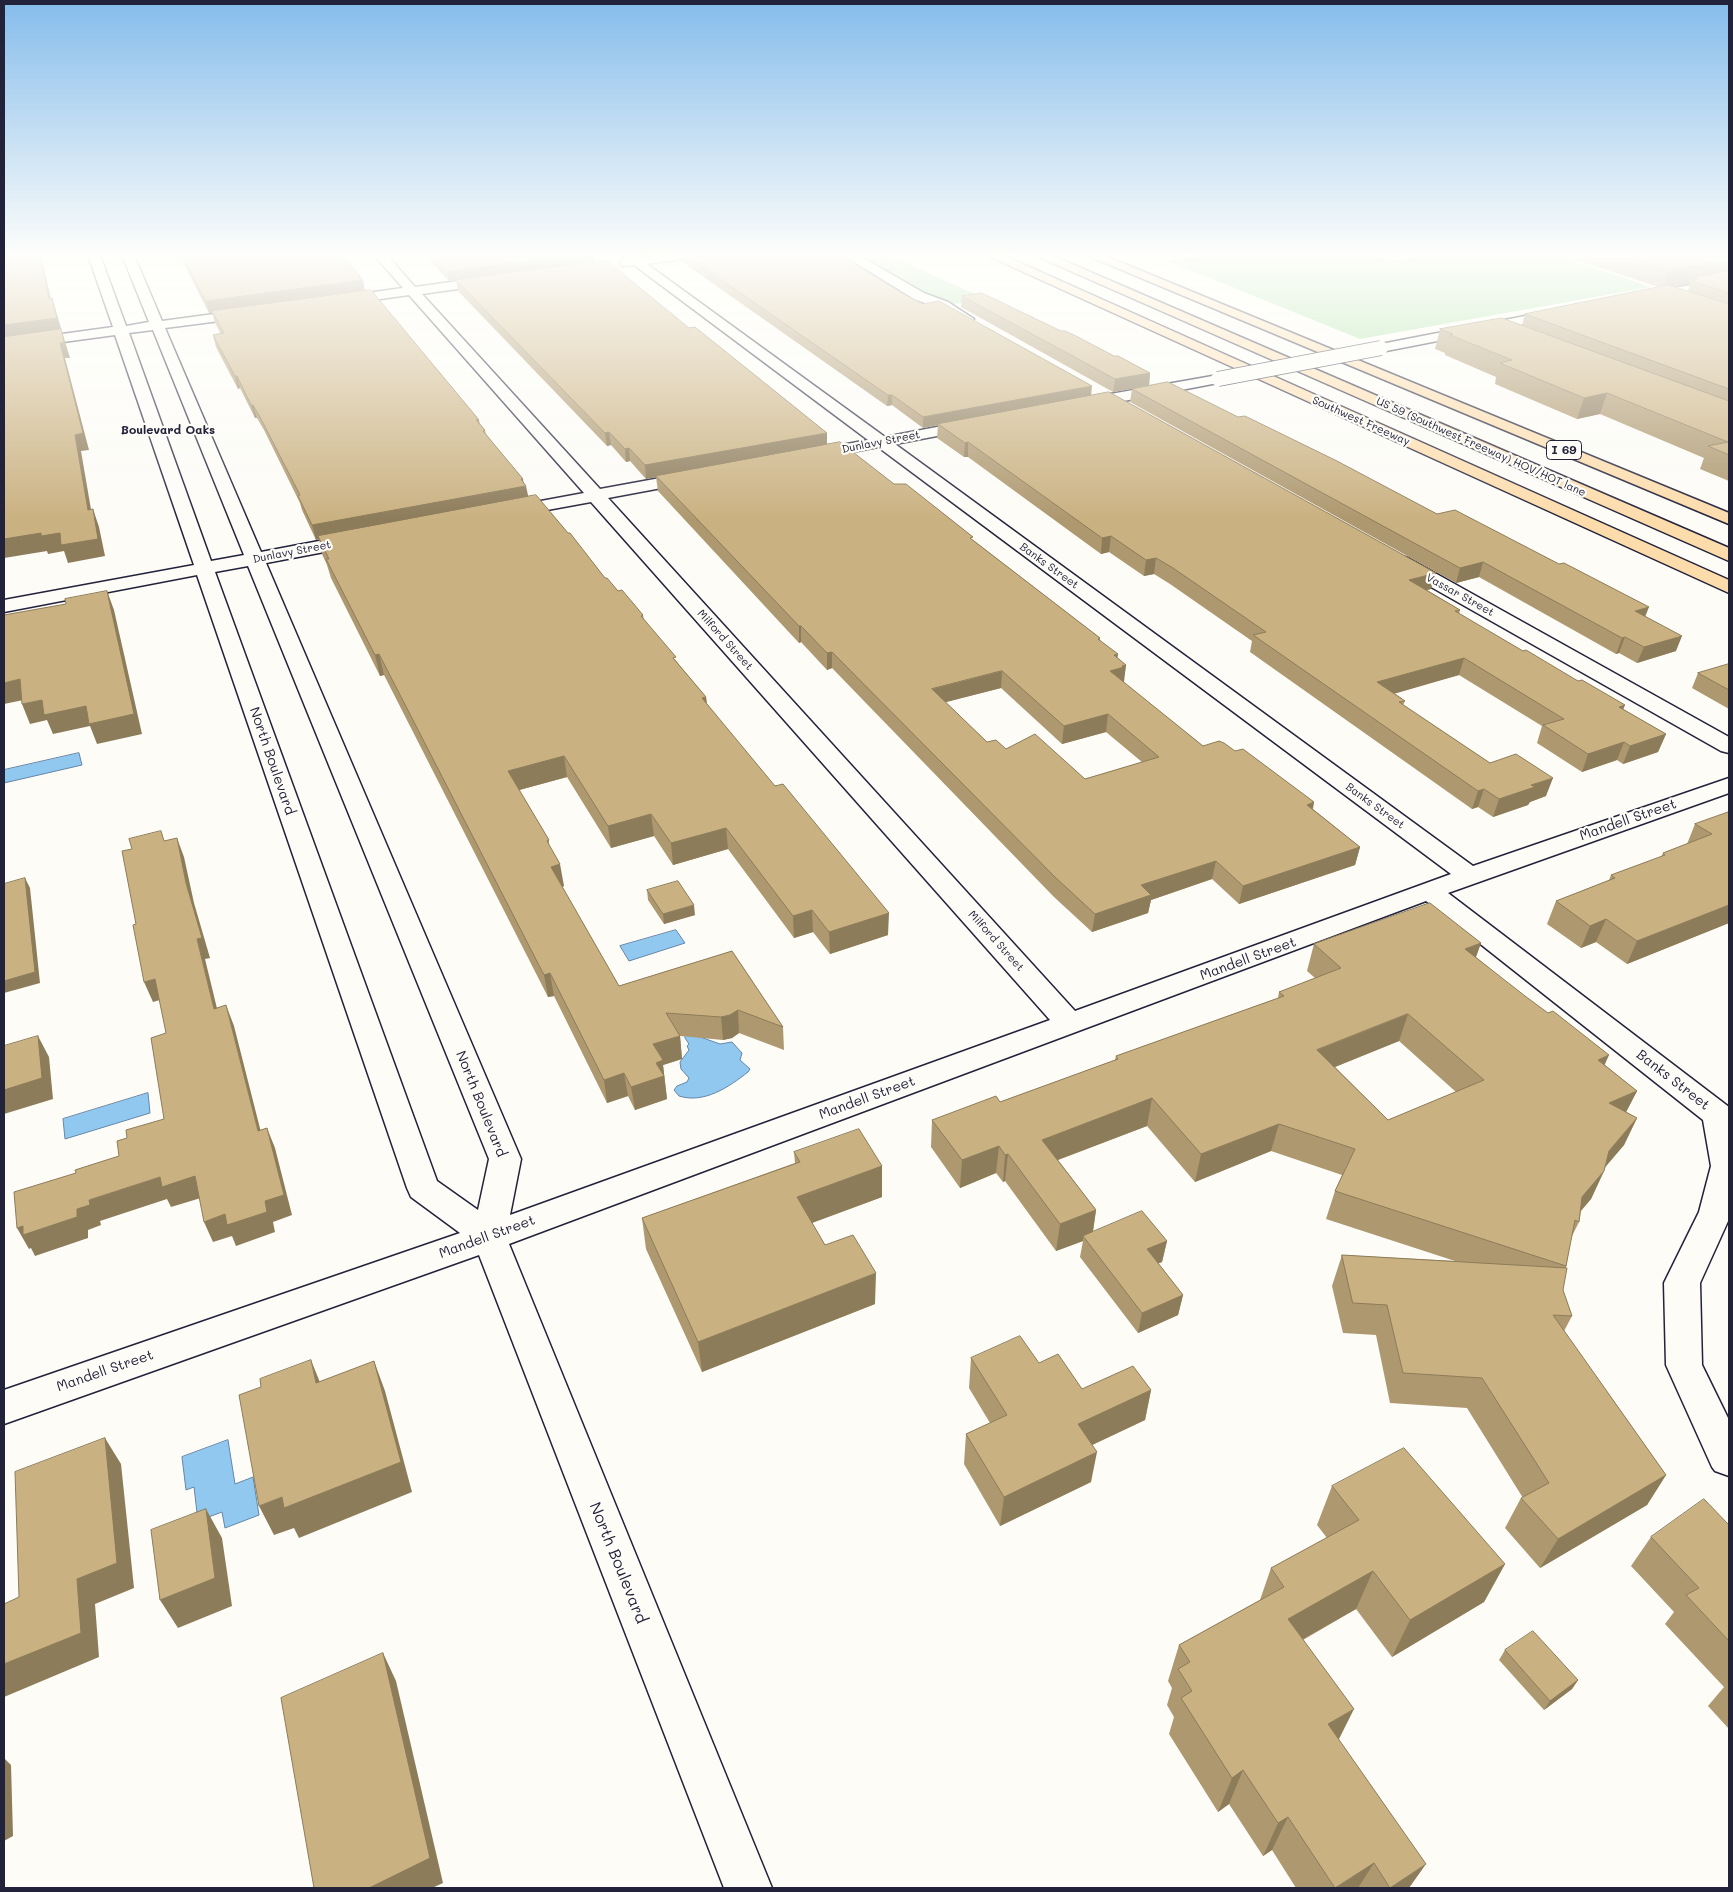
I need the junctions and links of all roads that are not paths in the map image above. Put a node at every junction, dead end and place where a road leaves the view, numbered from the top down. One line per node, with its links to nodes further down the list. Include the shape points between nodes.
1 (24, 343): 12 (street)
2 (125, 343): 30 (street, North Boulevard)
3 (164, 343): 29 (street, North Boulevard)
4 (459, 343): 23 (street, Milford Street)
5 (743, 343): 20 (street, Banks Street)
6 (1189, 343): 13 (highway, Southwest Freeway)
7 (1199, 343): 13 (highway)
8 (1243, 343): 28 (highway, US 59 (Southwest Freeway) HOV/HOT lane)
9 (1279, 343): 14 (highway)
10 (1305, 343): 14 (highway, I 69)
11 (1405, 343): 16 (street, bridge)
12 (4, 346)
13 (1211, 353): 31 (highway, Southwest Freeway)
14 (1399, 382): 25 (highway, I 69)
15 (1089, 388): 16 (street)
16 (1109, 399): 17 (street); 18 (street)
17 (1062, 408)
18 (1131, 411)
19 (986, 422): 20 (street, Dunlavy Street)
20 (881, 442): 21 (street, Dunlavy Street); 35 (street, Banks Street)
21 (795, 458)
22 (710, 474): 23 (street)
23 (595, 495): 24 (street); 37 (street, Milford Street)
24 (488, 515)
25 (1729, 518)
26 (372, 537): 29 (street, Dunlavy Street)
27 (1382, 552): 33 (street, Vassar Street)
28 (1729, 555)
29 (255, 559): 30 (street, Dunlavy Street); 39 (street, North Boulevard, via 505,1159)
30 (204, 569): 32 (street, Dunlavy Street); 39 (street, North Boulevard, via 423,1188)
31 (1729, 587)
32 (4, 606)
33 (1729, 746)
34 (1729, 785): 35 (street, Mandell Street)
35 (1470, 876): 36 (street, Mandell Street)
36 (1429, 891): 37 (street, Mandell Street); 38 (street, Banks Street)
37 (1070, 1024): 39 (street, Mandell Street)
38 (1724, 1117): 41 (street, via 1727,1166 1716,1212 1682,1282 1684,1365)
39 (489, 1237): 40 (street, Mandell Street); 42 (street, North Boulevard)
40 (4, 1407)
41 (1729, 1458)
42 (748, 1888)

